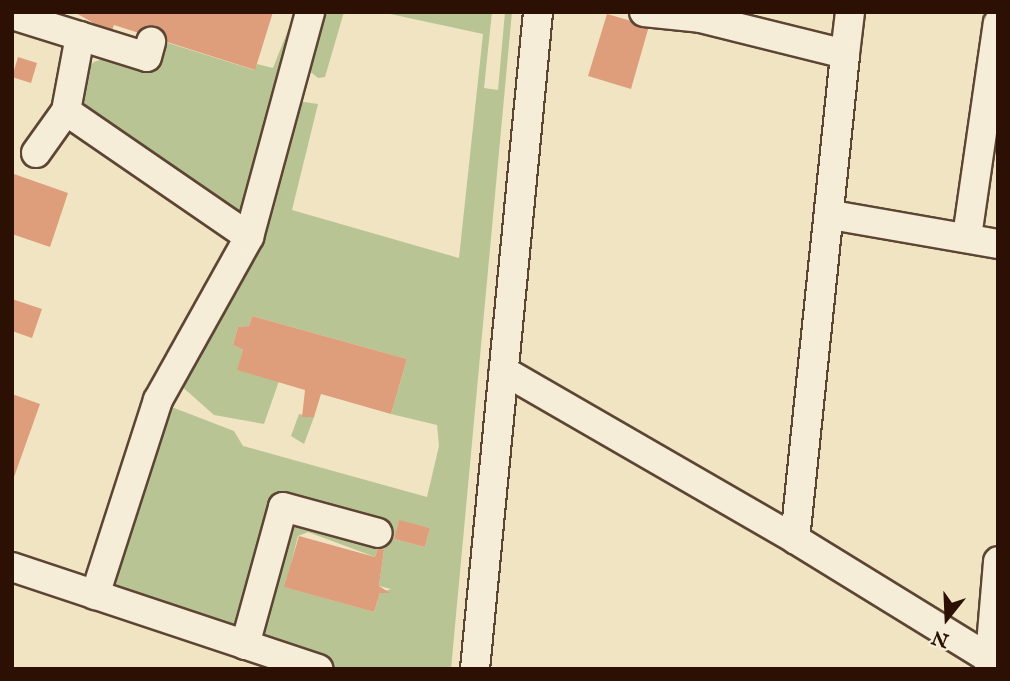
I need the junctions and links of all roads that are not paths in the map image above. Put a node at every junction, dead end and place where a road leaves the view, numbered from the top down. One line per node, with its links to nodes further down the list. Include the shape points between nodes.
1 (310, 12): 13 (street)
2 (538, 12): 16 (street)
3 (644, 12): 9 (street, via 700,18)
4 (850, 12): 9 (street)
5 (13, 14): 7 (street)
6 (998, 23): 14 (street)
7 (74, 29): 8 (street, via 120,40 147,57); 10 (street)
8 (151, 41)
9 (845, 54): 12 (street)
10 (66, 111): 11 (street); 13 (street)
11 (36, 153)
12 (832, 215): 14 (street); 18 (street)
13 (249, 237): 21 (street, via 158,400)
14 (967, 237): 15 (street)
15 (998, 244)
16 (504, 371): 18 (street); 25 (street)
17 (378, 533): 22 (street, via 283,507)
18 (795, 539): 23 (street)
19 (998, 561): 23 (street)
20 (12, 567): 21 (street)
21 (94, 595): 22 (street)
22 (245, 645): 24 (street)
23 (991, 665)
24 (318, 669)
25 (475, 669)

